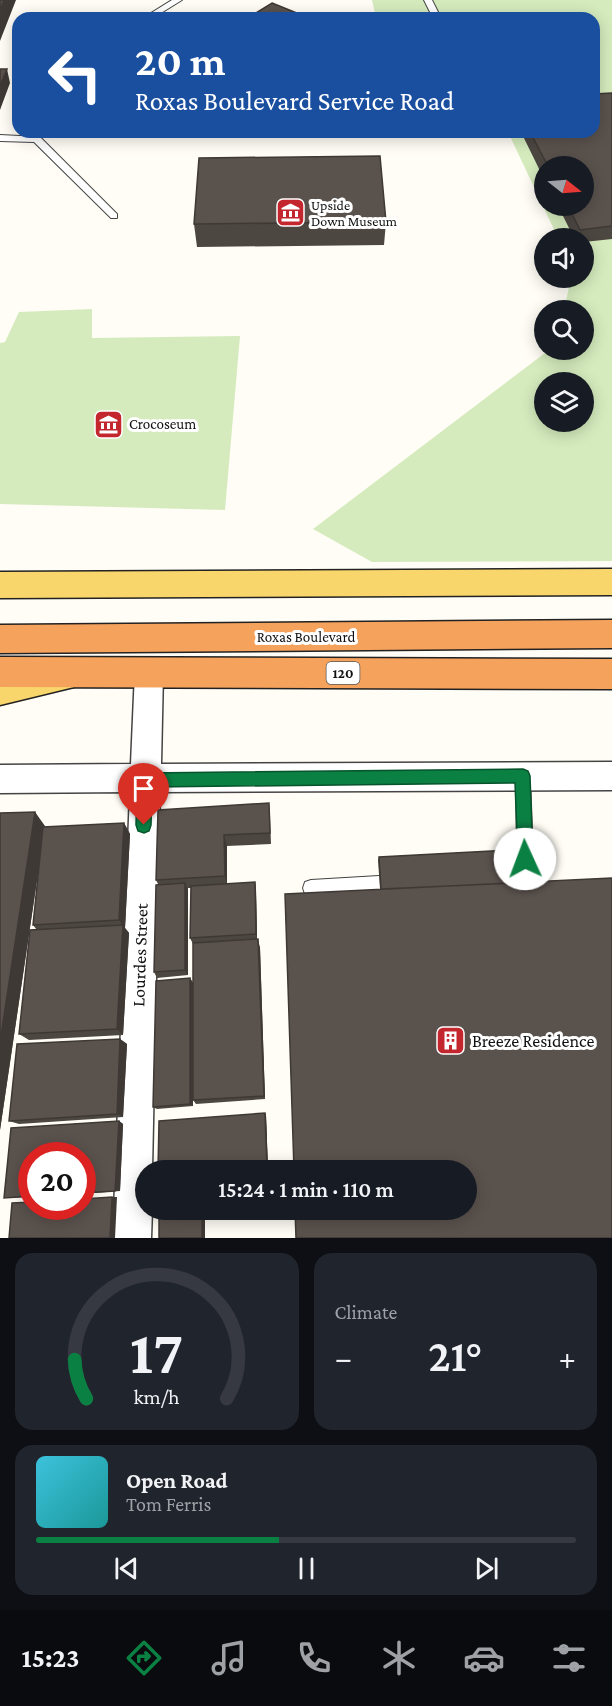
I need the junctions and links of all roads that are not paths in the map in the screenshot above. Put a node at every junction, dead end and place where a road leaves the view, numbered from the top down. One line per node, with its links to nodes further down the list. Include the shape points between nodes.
1 (178, 0): 2 (lane)
2 (157, 12)
3 (40, 138): 4 (lane)
4 (114, 216)
5 (612, 582): 6 (main road)
6 (0, 585)
7 (612, 634): 8 (highway, Roxas Boulevard)
8 (0, 639)
9 (0, 672): 11 (highway, 120)
10 (149, 672): 11 (highway, 120); 12 (highway, 120); 16 (street, Lourdes Street)
11 (73, 673): 13 (main road)
12 (612, 674)
13 (0, 690)
14 (523, 776): 16 (street); 17 (street); 18 (lane, via 525,859 521,871)
15 (0, 780): 16 (street)
16 (145, 780): 21 (street, Lourdes Street)
17 (611, 781)
18 (512, 878)
19 (380, 884): 20 (lane)
20 (310, 888)
21 (132, 1238)

